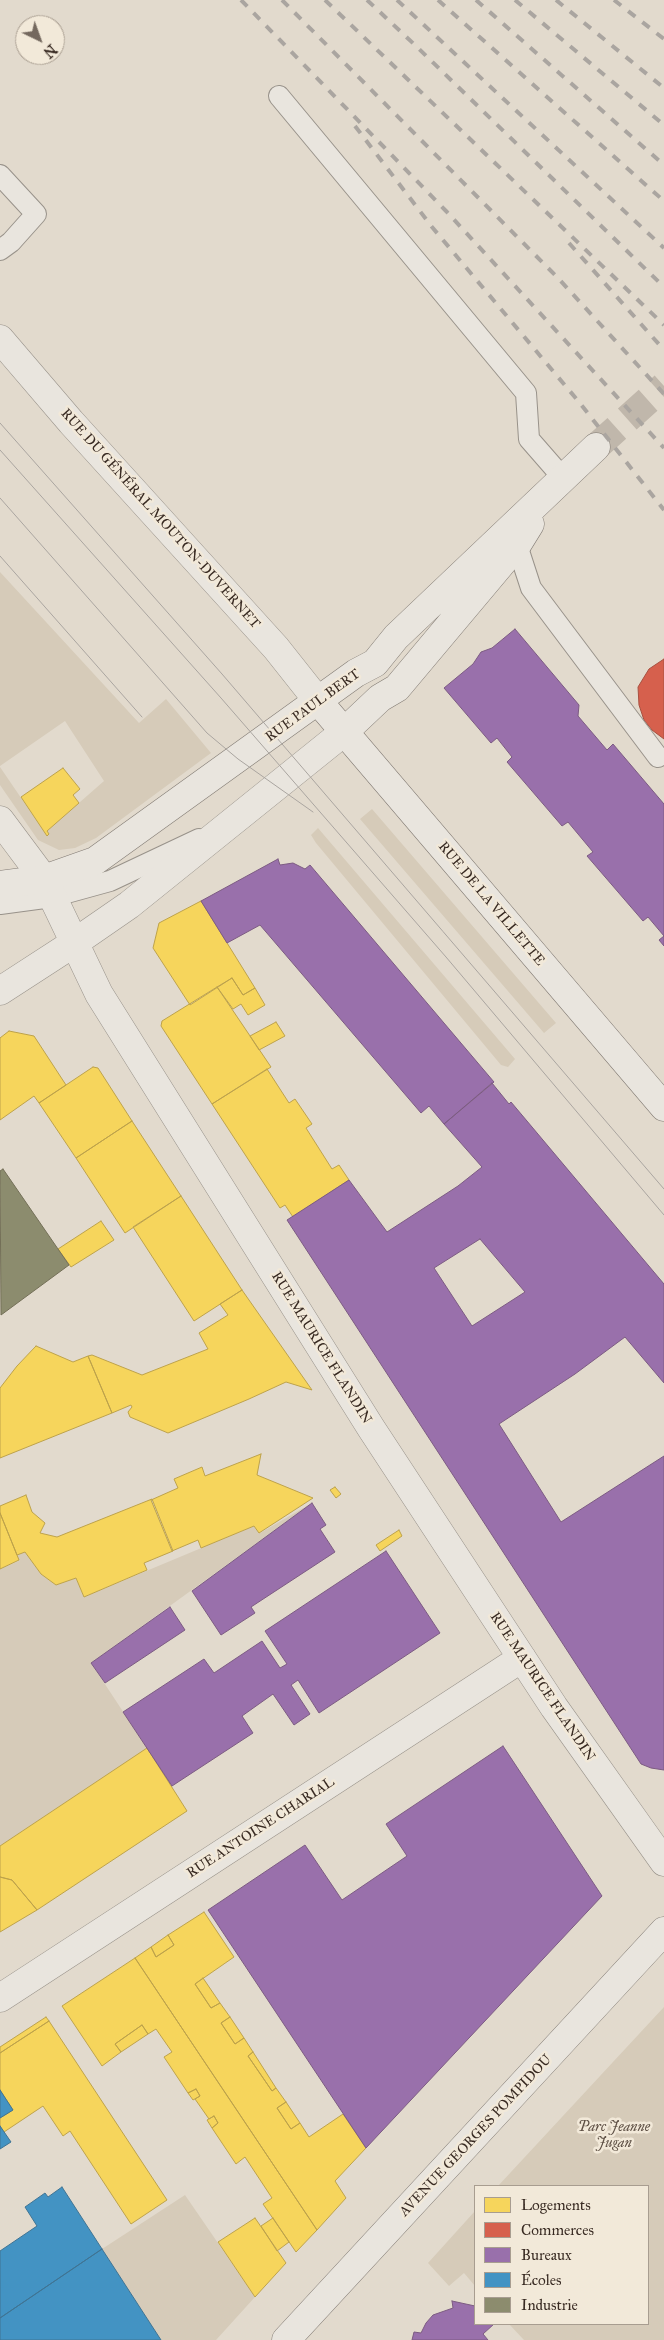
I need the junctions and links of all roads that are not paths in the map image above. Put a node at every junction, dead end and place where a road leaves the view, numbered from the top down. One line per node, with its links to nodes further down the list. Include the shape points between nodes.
1 (279, 96): 6 (lane, via 526,393 529,439)
2 (0, 175): 3 (lane, via 36,214)
3 (0, 250)
4 (0, 339): 8 (street, RUE DU GÉNÉRAL MOUTON-DUVERNET, via 276,648)
5 (596, 447): 6 (street, RUE PAUL BERT)
6 (557, 484): 7 (street, RUE PAUL BERT); 8 (street, RUE PAUL BERT, via 396,637 374,663)
7 (517, 545): 9 (street, RUE PAUL BERT, via 397,688 380,698); 10 (lane, via 531,588)
8 (318, 701): 9 (street, RUE DE LA VILLETTE); 14 (street, RUE PAUL BERT, via 95,861)
9 (344, 732): 12 (street, RUE PAUL BERT); 18 (street, RUE DE LA VILLETTE)
10 (658, 757)
11 (0, 820): 14 (street, RUE MAURICE FLANDIN)
12 (221, 829): 14 (lane, RUE PAUL BERT, via 110,881); 16 (street, RUE PAUL BERT, via 129,905)
13 (0, 885): 14 (street)
14 (48, 888): 15 (lane); 16 (street, RUE MAURICE FLANDIN)
15 (0, 904)
16 (74, 943): 17 (street, RUE PAUL BERT); 19 (street, RUE MAURICE FLANDIN, via 103,1000 336,1372)
17 (0, 991)
18 (664, 1107)
19 (522, 1658): 20 (street, RUE MAURICE FLANDIN); 22 (street, RUE ANTOINE CHARIAL)
20 (664, 1862)
21 (664, 1931): 23 (street, AVENUE GEORGES POMPIDOU)
22 (0, 1998)
23 (286, 2340)

